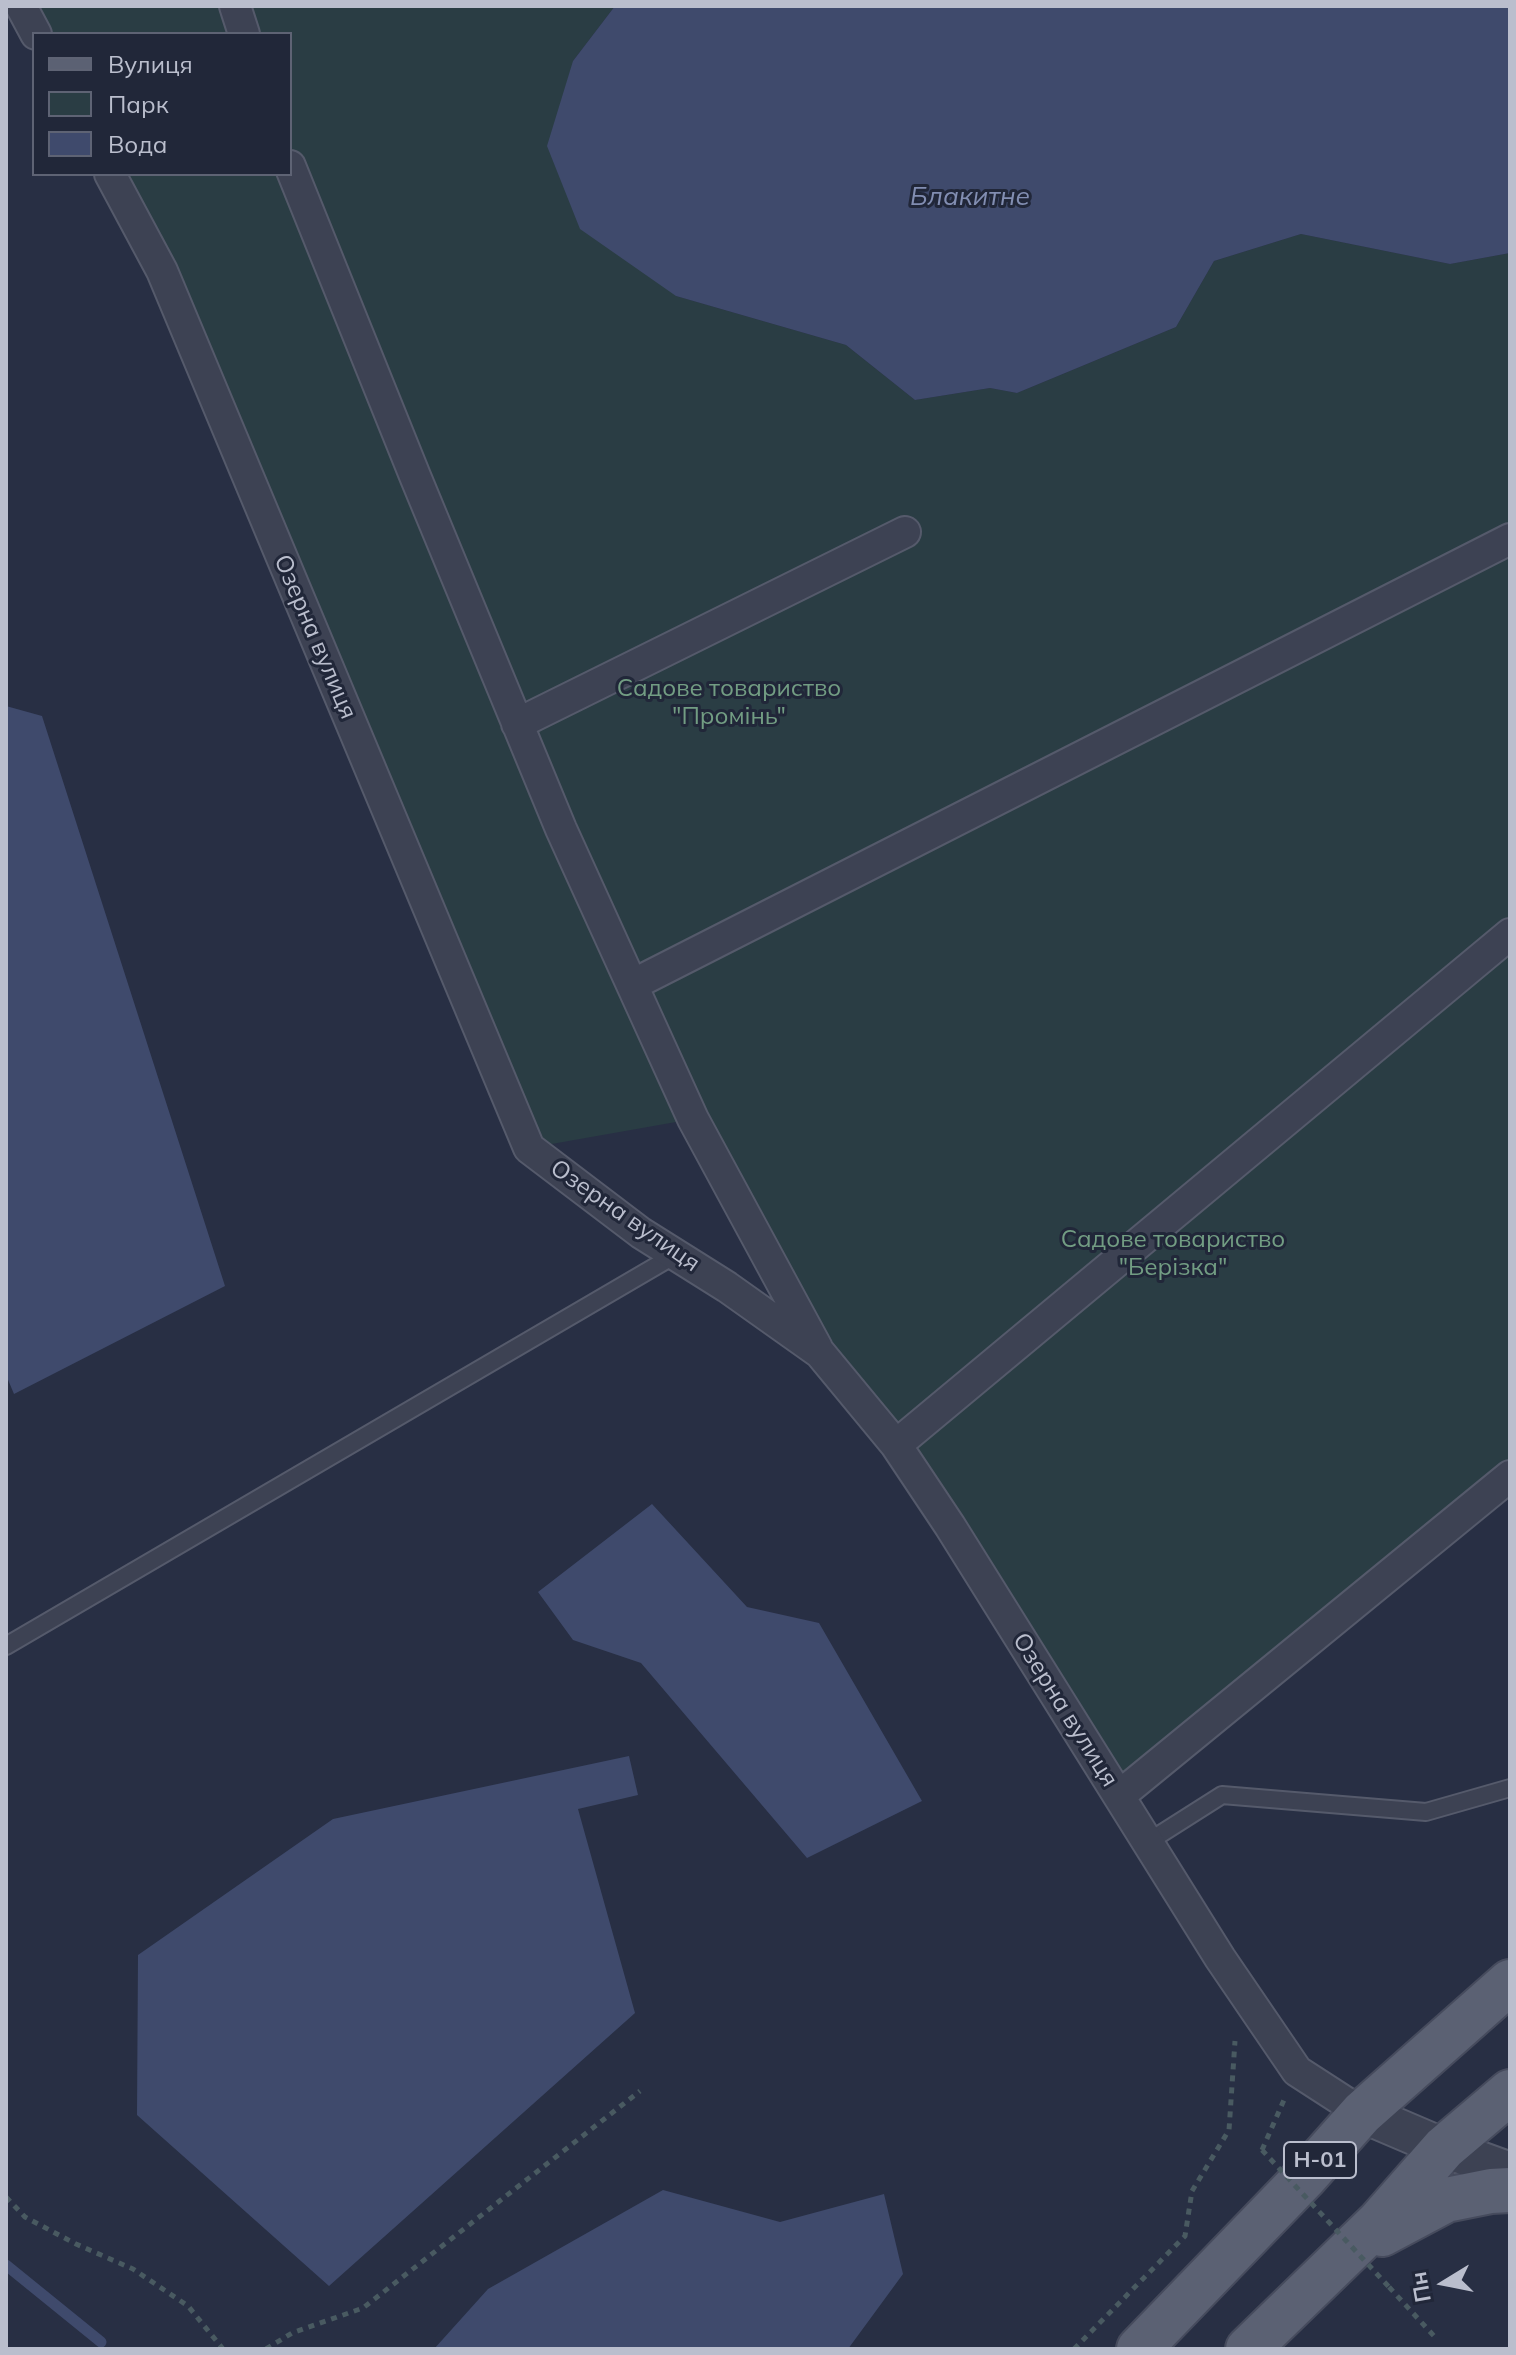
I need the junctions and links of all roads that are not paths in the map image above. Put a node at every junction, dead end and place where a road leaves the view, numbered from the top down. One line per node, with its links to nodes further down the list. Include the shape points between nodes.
1 (21, 6): 3 (street)
2 (235, 6): 4 (street)
3 (35, 32)
4 (243, 32)
5 (292, 171): 9 (street)
6 (111, 176): 12 (street, Озерна вулиця, via 162,271 529,1148)
7 (905, 532): 9 (street)
8 (1510, 539): 11 (street)
9 (517, 724): 11 (street)
10 (1510, 934): 14 (street)
11 (632, 985): 13 (street, via 693,1119)
12 (675, 1255): 13 (street, Озерна вулиця); 16 (lane)
13 (820, 1353): 14 (street, Озерна вулиця)
14 (896, 1445): 18 (street, Озерна вулиця)
15 (1510, 1476): 18 (street)
16 (6, 1646)
17 (1510, 1788): 19 (lane, via 1426,1812 1222,1795)
18 (1119, 1796): 19 (street, Озерна вулиця)
19 (1148, 1842): 22 (street, Озерна вулиця, via 1297,2071)
20 (1510, 1982): 22 (main road, Н-01)
21 (1510, 2092): 23 (main road)
22 (1362, 2113): 23 (street); 27 (main road, Н-01)
23 (1444, 2148): 24 (street); 26 (main road)
24 (1510, 2172)
25 (1510, 2190): 26 (main road, via 1446,2200 1369,2241)
26 (1327, 2271): 28 (main road)
27 (1139, 2349)
28 (1248, 2349)

